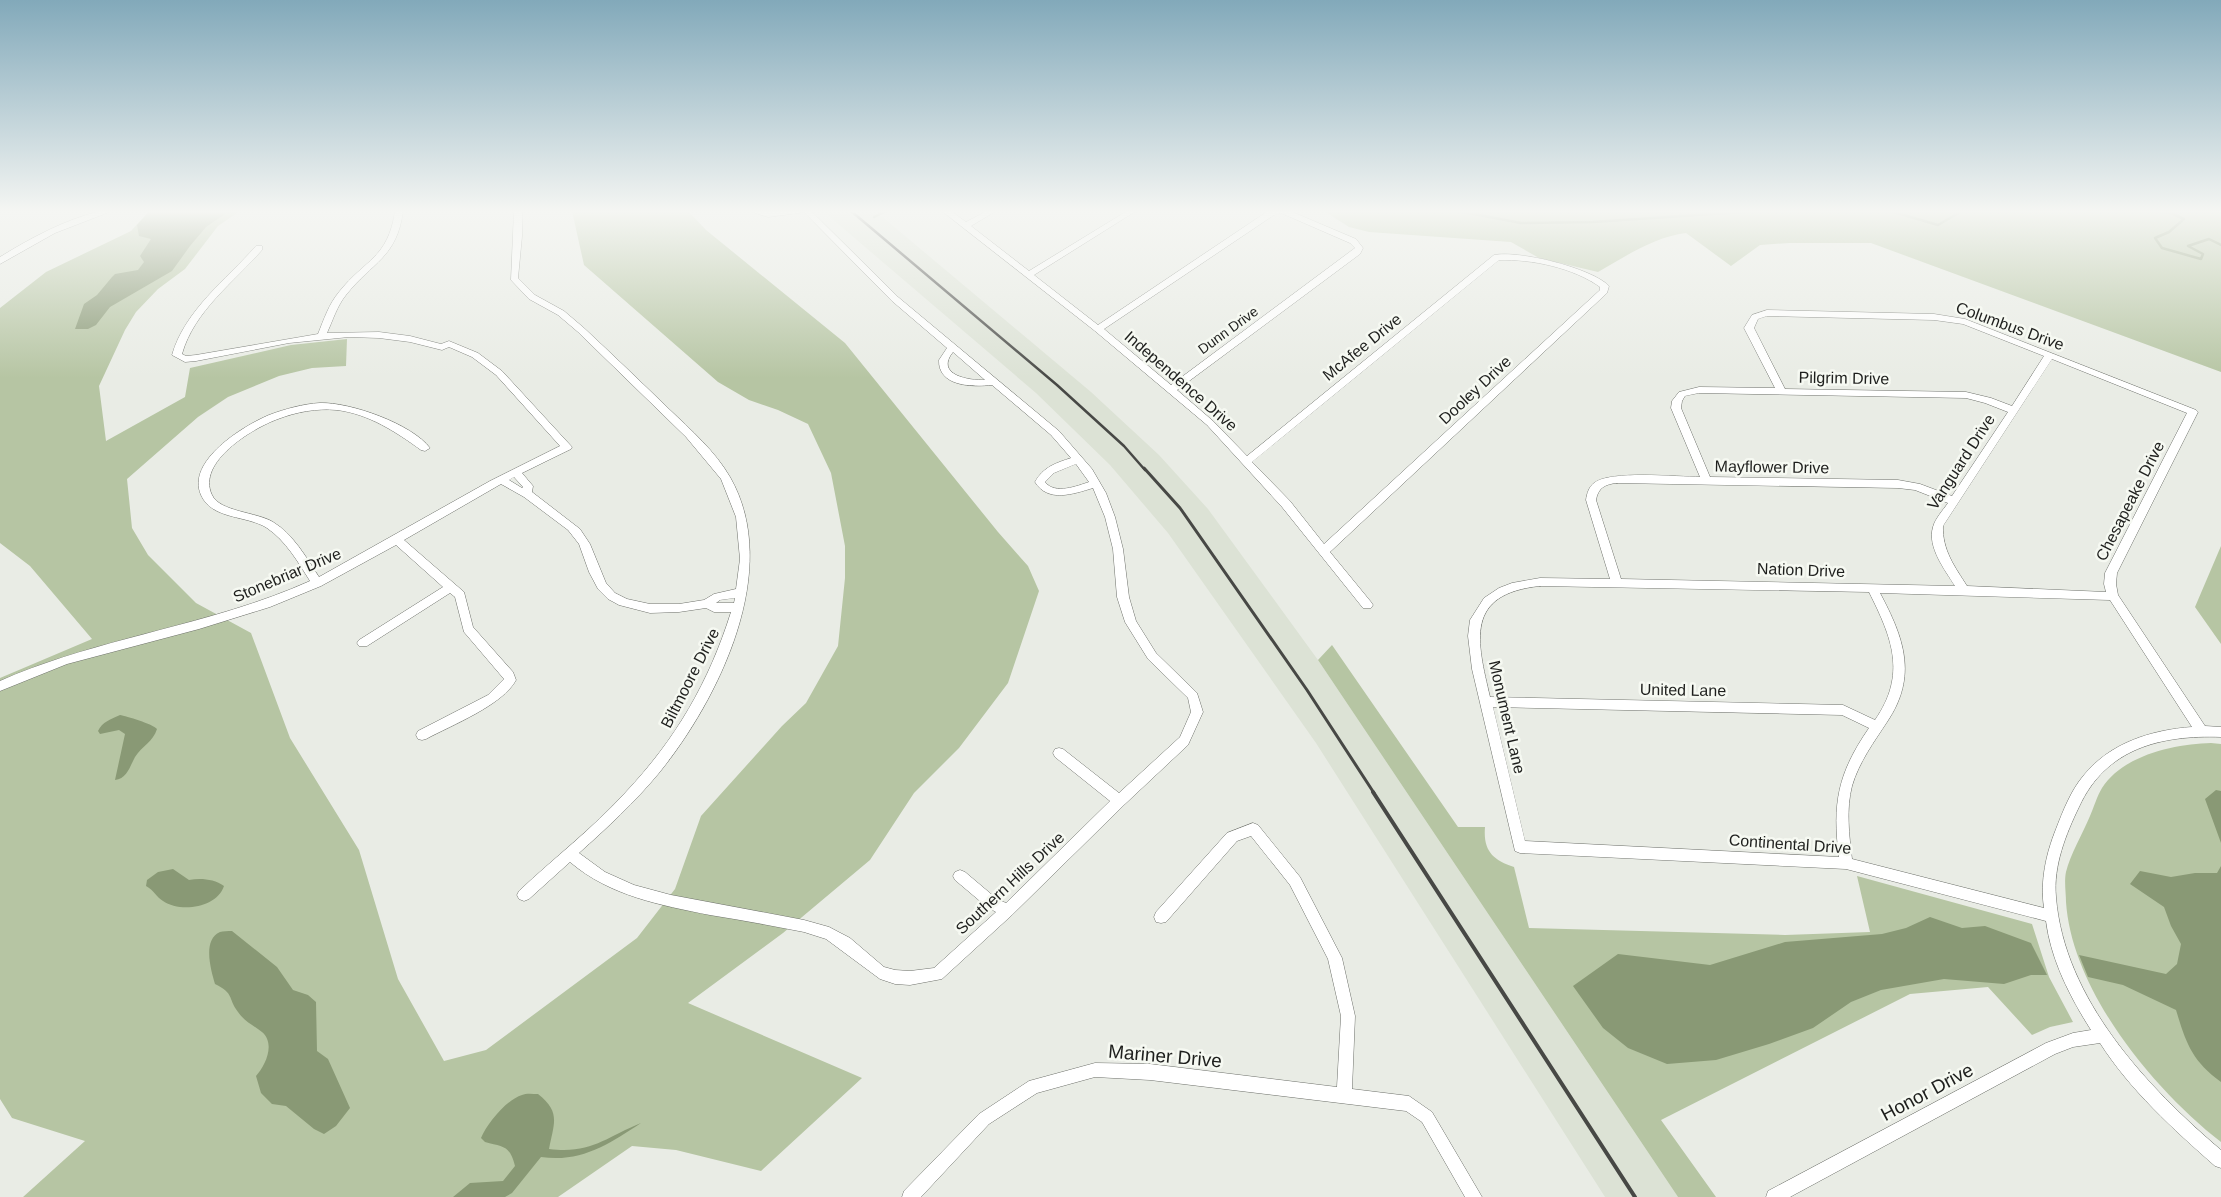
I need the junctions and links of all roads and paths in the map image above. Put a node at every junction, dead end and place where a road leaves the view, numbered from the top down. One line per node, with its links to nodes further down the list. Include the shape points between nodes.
1 (242, 267): 13 (street, via 185,331 177,356 196,358)
2 (372, 267): 13 (street, via 343,293)
3 (514, 267): 37 (street, Biltmoore Drive, via 514,278 532,297 561,313 580,330 701,446 726,479 738,504 743,528)
4 (863, 267): 14 (street, Southern Hills Drive)
5 (1019, 267): 11 (street, Independence Drive)
6 (1040, 267): 11 (street)
7 (1191, 267): 12 (street)
8 (1337, 267): 17 (street, Dunn Drive)
9 (1483, 267): 23 (street, McAfee Drive)
10 (1559, 267): 31 (street, Dooley Drive, via 1600,281 1605,286 1604,291)
11 (1028, 274): 12 (street, Independence Drive)
12 (1098, 329): 17 (street, Independence Drive)
13 (322, 335): 24 (street, Stonebriar Drive, via 380,335 442,347 449,344 486,362 567,447)
14 (952, 348): 16 (street, Southern Hills Drive); 16 (street, via 942,359 948,374 969,383)
15 (2049, 356): 18 (street, Columbus Drive, via 1982,328 1948,319 1756,315 1749,328); 19 (street, Vanguard Drive); 20 (street, Columbus Drive)
16 (992, 382): 22 (street, Southern Hills Drive, via 1055,433)
17 (1172, 389): 23 (street, Independence Drive)
18 (1782, 392): 19 (street, Pilgrim Drive, via 1966,395); 26 (street, Pilgrim Drive, via 1699,390 1682,394 1676,408)
19 (2013, 410): 29 (street, Vanguard Drive)
20 (2193, 412): 38 (street, Chesapeake Drive, via 2111,573)
21 (425, 448): 33 (street, via 402,431 357,410 331,406 272,418 242,434 216,455 206,474 205,486 210,499 225,510 260,519 276,530 302,558)
22 (1078, 460): 27 (street, Southern Hills Drive); 27 (street, via 1043,476 1040,481 1042,487 1063,491)
23 (1247, 461): 31 (street, Independence Drive)
24 (516, 472): 25 (street, Stonebriar Drive); 28 (street, via 528,486)
25 (502, 480): 28 (street, via 516,491); 30 (street, Stonebriar Drive)
26 (1707, 481): 29 (street, Mayflower Drive, via 1898,484); 32 (street, Mayflower Drive, via 1617,479 1598,484 1591,500)
27 (1094, 484): 51 (street, Southern Hills Drive, via 1110,517 1118,549 1123,597 1131,622 1152,656 1193,696 1197,712 1184,740)
28 (526, 493): 40 (street, via 577,532 604,588 618,600 635,608)
29 (1954, 501): 36 (street, Vanguard Drive, via 1938,526 1936,537)
30 (397, 540): 33 (street, Stonebriar Drive); 34 (street)
31 (1324, 551): 41 (street, Independence Drive)
32 (1616, 582): 35 (street, Nation Drive); 39 (street, Nation Drive, via 1521,584)
33 (317, 583): 44 (street, Stonebriar Drive, via 240,613 63,659)
34 (451, 587): 43 (street); 49 (street, via 460,595 468,629 506,669 510,680 492,698)
35 (1873, 589): 36 (street, Nation Drive); 46 (street, via 1895,636 1900,678 1892,704)
36 (1964, 590): 38 (street, Nation Drive)
37 (741, 593): 40 (street, via 716,598); 42 (street, Biltmoore Drive)
38 (2113, 596): 47 (street)
39 (1491, 598): 45 (street, Monument Lane, via 1477,618 1474,629)
40 (708, 604): 42 (street, via 714,608)
41 (1367, 605)
42 (738, 607): 53 (street, Biltmoore Drive, via 726,646 681,734 629,798)
43 (363, 642)
44 (0, 686)
45 (1486, 702): 46 (street, United Lane, via 1843,710); 52 (street, Monument Lane)
46 (1876, 726): 54 (street, via 1855,762 1844,794 1842,828)
47 (2201, 731): 48 (street); 58 (street, via 2166,735 2135,744 2108,757 2090,776 2079,791 2065,822 2052,862 2049,896)
48 (2221, 732)
49 (422, 735)
50 (1059, 753): 51 (street)
51 (1120, 801): 57 (street, Southern Hills Drive)
52 (1520, 847): 54 (street, Continental Drive)
53 (569, 852): 56 (street, Biltmoore Drive); 57 (street, Southern Hills Drive, via 601,878 639,894 829,933 880,972 895,977 937,974)
54 (1846, 863): 58 (street, Continental Drive)
55 (960, 876): 57 (street, via 992,903)
56 (524, 894)
57 (1007, 911)
58 (2052, 916): 60 (street, via 2068,973)
59 (1161, 917): 61 (street, via 1232,837 1253,829 1295,881 1335,958 1348,1016)
60 (2104, 1035): 62 (street, via 2160,1106); 65 (street, Honor Drive, via 2051,1048)
61 (1344, 1096): 63 (street, Mariner Drive, via 1150,1072 1095,1070 1034,1086 984,1120); 64 (street, Mariner Drive, via 1409,1104 1427,1117)
62 (2221, 1160)
63 (910, 1197)
64 (1474, 1197)
65 (1774, 1197)

